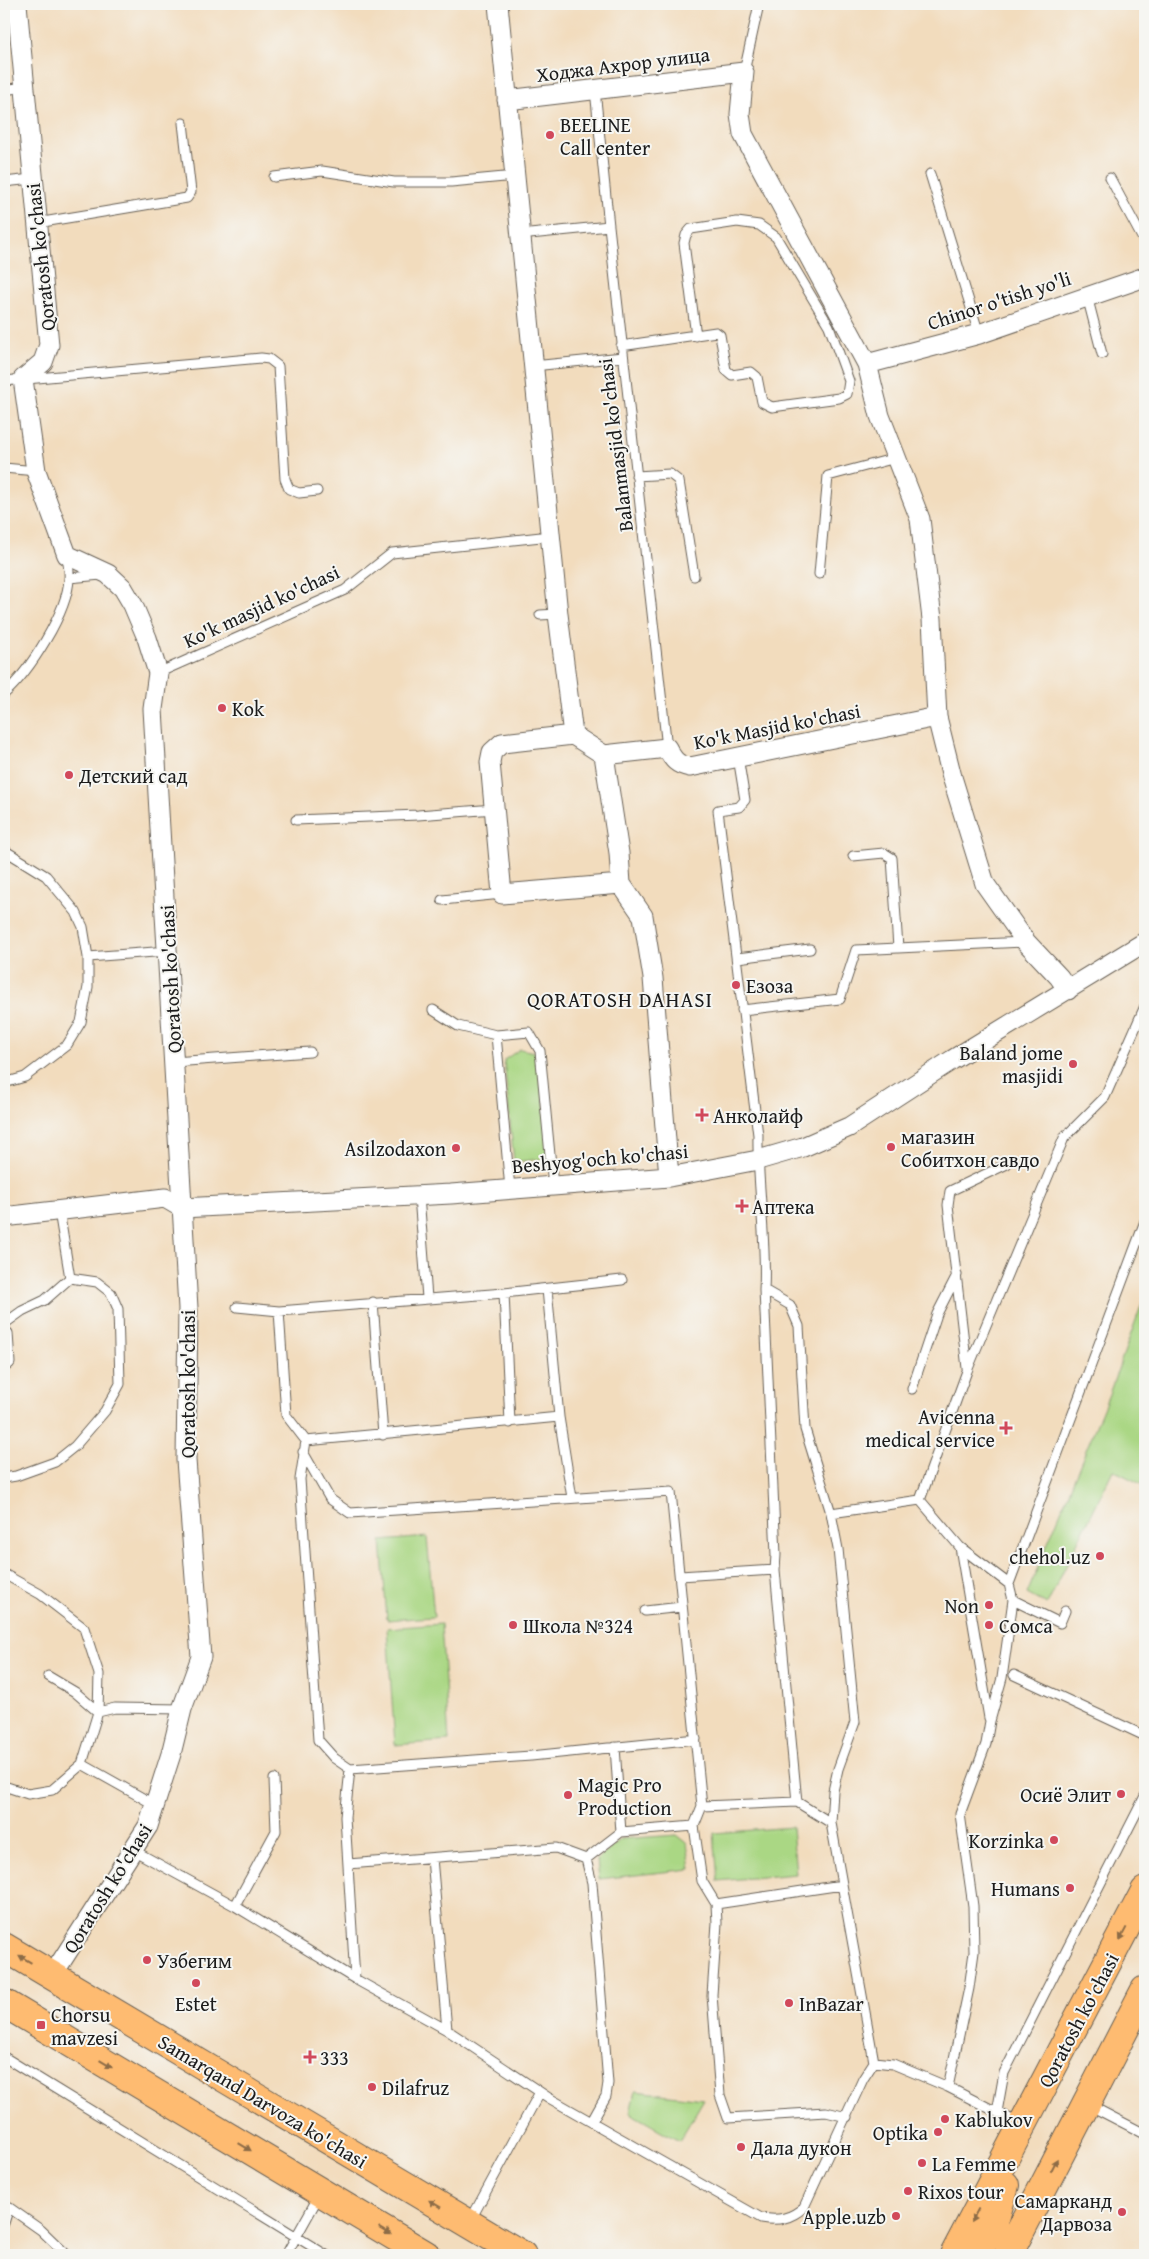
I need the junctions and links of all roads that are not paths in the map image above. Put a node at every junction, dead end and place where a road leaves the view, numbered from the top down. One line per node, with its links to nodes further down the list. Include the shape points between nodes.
1 (17, 4): 5 (street, Qoratosh ko'chasi)
2 (498, 4): 8 (street)
3 (759, 4): 4 (lane)
4 (744, 72): 7 (street, Ходжа Ахрор улица); 27 (street, via 740,114 743,134)
5 (24, 87): 6 (lane); 14 (street, Qoratosh ko'chasi)
6 (4, 90)
7 (595, 90): 8 (street, Ходжа Ахрор улица); 17 (lane, Balanmasjid ko'chasi)
8 (507, 100): 11 (street)
9 (183, 123): 16 (lane, via 191,192 187,198)
10 (930, 174): 22 (lane)
11 (515, 176): 12 (lane, via 452,182 394,182 322,171); 18 (street)
12 (274, 177)
13 (1110, 178): 19 (lane)
14 (32, 179): 15 (lane); 16 (street, Qoratosh ko'chasi)
15 (4, 182)
16 (37, 223): 29 (street, Qoratosh ko'chasi, via 49,345 43,362)
17 (609, 226): 18 (lane); 24 (lane, Balanmasjid ko'chasi)
18 (520, 235): 28 (street)
19 (1145, 243)
20 (1145, 277): 21 (street, Chinor o'tish yo'li)
21 (1087, 295): 22 (street, Chinor o'tish yo'li); 25 (lane)
22 (978, 334): 27 (street, Chinor o'tish yo'li)
23 (696, 336): 23 (lane, via 716,332 720,335 726,370 732,375 751,372 757,377 762,402 772,407 839,398 847,394 849,381 830,326 776,237 759,225 737,222 691,229 686,235 684,243); 24 (lane)
24 (621, 346): 26 (lane, Balanmasjid ko'chasi)
25 (1102, 354)
26 (623, 358): 28 (lane); 34 (lane, Balanmasjid ko'chasi)
27 (867, 364): 31 (street, via 880,416)
28 (533, 366): 36 (street)
29 (23, 379): 30 (lane); 33 (street); 35 (lane, via 269,359 278,366 285,479 289,489 299,493)
30 (4, 381)
31 (896, 458): 39 (lane, via 828,476); 44 (street, via 920,519 932,619)
32 (4, 468): 33 (lane)
33 (36, 471): 37 (street)
34 (636, 476): 40 (lane, via 670,474 679,481); 46 (lane, Balanmasjid ko'chasi)
35 (317, 491)
36 (550, 536): 42 (lane, Ko'k masjid ko'chasi, via 392,553 345,590); 45 (street, via 549,614)
37 (67, 554): 38 (street, Qoratosh ko'chasi); 41 (lane)
38 (108, 574): 41 (lane); 42 (street, Qoratosh ko'chasi, via 123,588 133,605)
39 (819, 574)
40 (694, 576)
41 (69, 578): 43 (lane, via 61,612 48,638)
42 (158, 672): 60 (street, Qoratosh ko'chasi, via 153,709)
43 (4, 694)
44 (937, 717): 48 (street, Ko'k Masjid ko'chasi); 56 (street, via 985,884)
45 (573, 735): 47 (street); 49 (street, via 502,743 492,752)
46 (667, 748): 47 (street, Ko'k Masjid ko'chasi); 48 (street, Ko'k Masjid ko'chasi, via 672,759 690,767)
47 (604, 755): 53 (street)
48 (738, 757): 62 (lane, via 745,800 739,807 718,810)
49 (494, 809): 50 (lane); 54 (street)
50 (296, 820)
51 (4, 850): 61 (lane, via 46,876 76,912 84,927)
52 (853, 856): 58 (lane, via 884,852 892,858)
53 (621, 884): 54 (street); 73 (street, via 642,916 653,978)
54 (502, 894): 55 (lane)
55 (442, 900)
56 (1026, 942): 58 (lane); 63 (street)
57 (1145, 942): 63 (street, Beshyog'och ko'chasi)
58 (898, 948): 66 (lane, via 856,950 840,999)
59 (810, 949): 62 (lane)
60 (169, 951): 61 (lane); 69 (street, Qoratosh ko'chasi)
61 (88, 957): 70 (lane, via 88,988 81,1022 67,1045 25,1077)
62 (737, 958): 66 (lane)
63 (1068, 990): 71 (street, Beshyog'och ko'chasi, via 849,1127 803,1147)
64 (1145, 1006): 94 (lane, via 1105,1097 1064,1138)
65 (433, 1010): 67 (lane, via 458,1026)
66 (742, 1010): 71 (lane, via 758,1135)
67 (496, 1035): 74 (lane, via 529,1032 540,1051); 75 (lane)
68 (310, 1052): 69 (lane)
69 (174, 1062): 77 (street, Qoratosh ko'chasi)
70 (4, 1083)
71 (758, 1160): 73 (street, Beshyog'och ko'chasi); 85 (lane, via 766,1262)
72 (1007, 1164): 81 (lane, via 950,1191 948,1205)
73 (669, 1178): 74 (street, Beshyog'och ko'chasi)
74 (553, 1186): 75 (street, Beshyog'och ko'chasi)
75 (510, 1189): 76 (street, Beshyog'och ko'chasi)
76 (419, 1196): 77 (street, Beshyog'och ko'chasi); 87 (lane)
77 (182, 1208): 78 (street, Beshyog'och ko'chasi, via 165,1198); 116 (street, Qoratosh ko'chasi, via 188,1308 186,1460 201,1657)
78 (58, 1211): 79 (street, Beshyog'och ko'chasi); 82 (lane)
79 (4, 1218)
80 (1145, 1222): 109 (lane)
81 (957, 1275): 94 (lane); 95 (lane, via 937,1314)
82 (70, 1278): 91 (lane, via 45,1300 22,1310); 101 (lane, via 97,1282 111,1293 118,1309 120,1384 105,1412 75,1446 55,1462)
83 (622, 1280): 84 (lane)
84 (548, 1289): 86 (lane); 96 (lane)
85 (764, 1290): 104 (lane, via 790,1305 799,1326 805,1429); 106 (lane, via 776,1555)
86 (504, 1293): 87 (lane); 97 (lane)
87 (427, 1298): 88 (lane)
88 (373, 1302): 90 (lane); 98 (lane)
89 (237, 1307): 90 (lane)
90 (279, 1311): 99 (lane, via 286,1416)
91 (4, 1324)
92 (4, 1330): 93 (lane, via 8,1333 10,1362)
93 (4, 1368)
94 (967, 1371): 103 (lane)
95 (912, 1388)
96 (559, 1417): 97 (lane); 102 (lane)
97 (510, 1423): 98 (lane)
98 (383, 1435): 99 (lane)
99 (306, 1441): 100 (lane)
100 (303, 1452): 102 (lane, via 330,1499 350,1513); 123 (lane, via 300,1479 318,1740 334,1758)
101 (4, 1478)
102 (572, 1498): 108 (lane, via 671,1492)
103 (920, 1500): 104 (lane); 105 (lane)
104 (831, 1513): 130 (lane, via 838,1549 855,1722 838,1769)
105 (960, 1547): 109 (lane); 118 (lane)
106 (774, 1570): 108 (lane); 127 (lane)
107 (4, 1574): 117 (lane, via 40,1594 84,1628 99,1674)
108 (680, 1576): 111 (lane)
109 (1008, 1584): 110 (lane)
110 (1013, 1600): 113 (lane, via 1060,1623); 118 (lane, via 1002,1678)
111 (682, 1607): 112 (lane); 120 (lane)
112 (645, 1611)
113 (1065, 1611)
114 (1014, 1675): 119 (lane)
115 (48, 1676): 117 (lane, via 75,1692)
116 (182, 1710): 117 (lane, via 116,1708); 128 (street, Qoratosh ko'chasi)
117 (98, 1712): 122 (lane)
118 (990, 1721): 149 (lane, via 986,1744 960,1814 973,1906 974,1952 970,1988)
119 (1145, 1736)
120 (696, 1739): 121 (lane); 129 (lane)
121 (616, 1747): 123 (lane); 132 (lane)
122 (82, 1764): 125 (lane, via 52,1790 28,1794); 128 (lane)
123 (350, 1769): 136 (lane, via 345,1817)
124 (274, 1779): 140 (lane, via 276,1831)
125 (4, 1786)
126 (1145, 1796): 152 (lane, via 1004,2073)
127 (796, 1802): 129 (lane); 130 (lane)
128 (156, 1806): 133 (street, Qoratosh ko'chasi)
129 (702, 1806): 131 (lane)
130 (831, 1823): 137 (lane)
131 (694, 1826): 132 (lane); 139 (lane, via 702,1881)
132 (621, 1832): 135 (lane)
133 (133, 1850): 140 (lane); 142 (street, Qoratosh ko'chasi)
134 (432, 1858): 135 (lane, via 556,1848); 136 (lane); 146 (lane)
135 (586, 1859): 154 (lane, via 592,1883 608,2083 606,2096)
136 (348, 1864): 143 (lane)
137 (842, 1885): 139 (lane); 148 (lane)
138 (1145, 1891): 155 (main road, Qoratosh ko'chasi, one-way to 155)
139 (716, 1904): 153 (lane, via 712,1995 720,2095 728,2118 826,2112)
140 (235, 1906): 143 (lane)
141 (4, 1947): 142 (main road, Samarqand Darvoza ko'chasi, one-way to 141)
142 (52, 1976): 160 (main road, Samarqand Darvoza ko'chasi, one-way to 142)
143 (355, 1979): 146 (lane)
144 (1145, 1990): 151 (main road)
145 (4, 2003): 157 (main road, one-way to 157)
146 (447, 2030): 150 (lane)
147 (4, 2057): 161 (lane)
148 (874, 2062): 149 (lane, via 893,2064); 153 (lane)
149 (948, 2087): 152 (lane)
150 (540, 2092): 154 (lane); 160 (lane)
151 (1086, 2104): 156 (lane); 169 (main road, one-way to 151)
152 (997, 2112): 155 (lane)
153 (847, 2117): 154 (lane, via 804,2207 795,2215 772,2220 761,2218)
154 (592, 2121)
155 (1023, 2126): 167 (main road, Qoratosh ko'chasi, one-way to 167); 168 (main road, via 994,2222)
156 (1145, 2134)
157 (321, 2193): 161 (lane); 165 (main road, one-way to 165)
158 (7, 2205): 159 (lane); 162 (lane, via 41,2230)
159 (4, 2222)
160 (468, 2223): 166 (main road, Samarqand Darvoza ko'chasi)
161 (297, 2237): 163 (lane); 164 (lane)
162 (67, 2255)
163 (286, 2255)
164 (326, 2255)
165 (426, 2255)
166 (522, 2255)
167 (954, 2255)
168 (976, 2255)
169 (1008, 2255)

